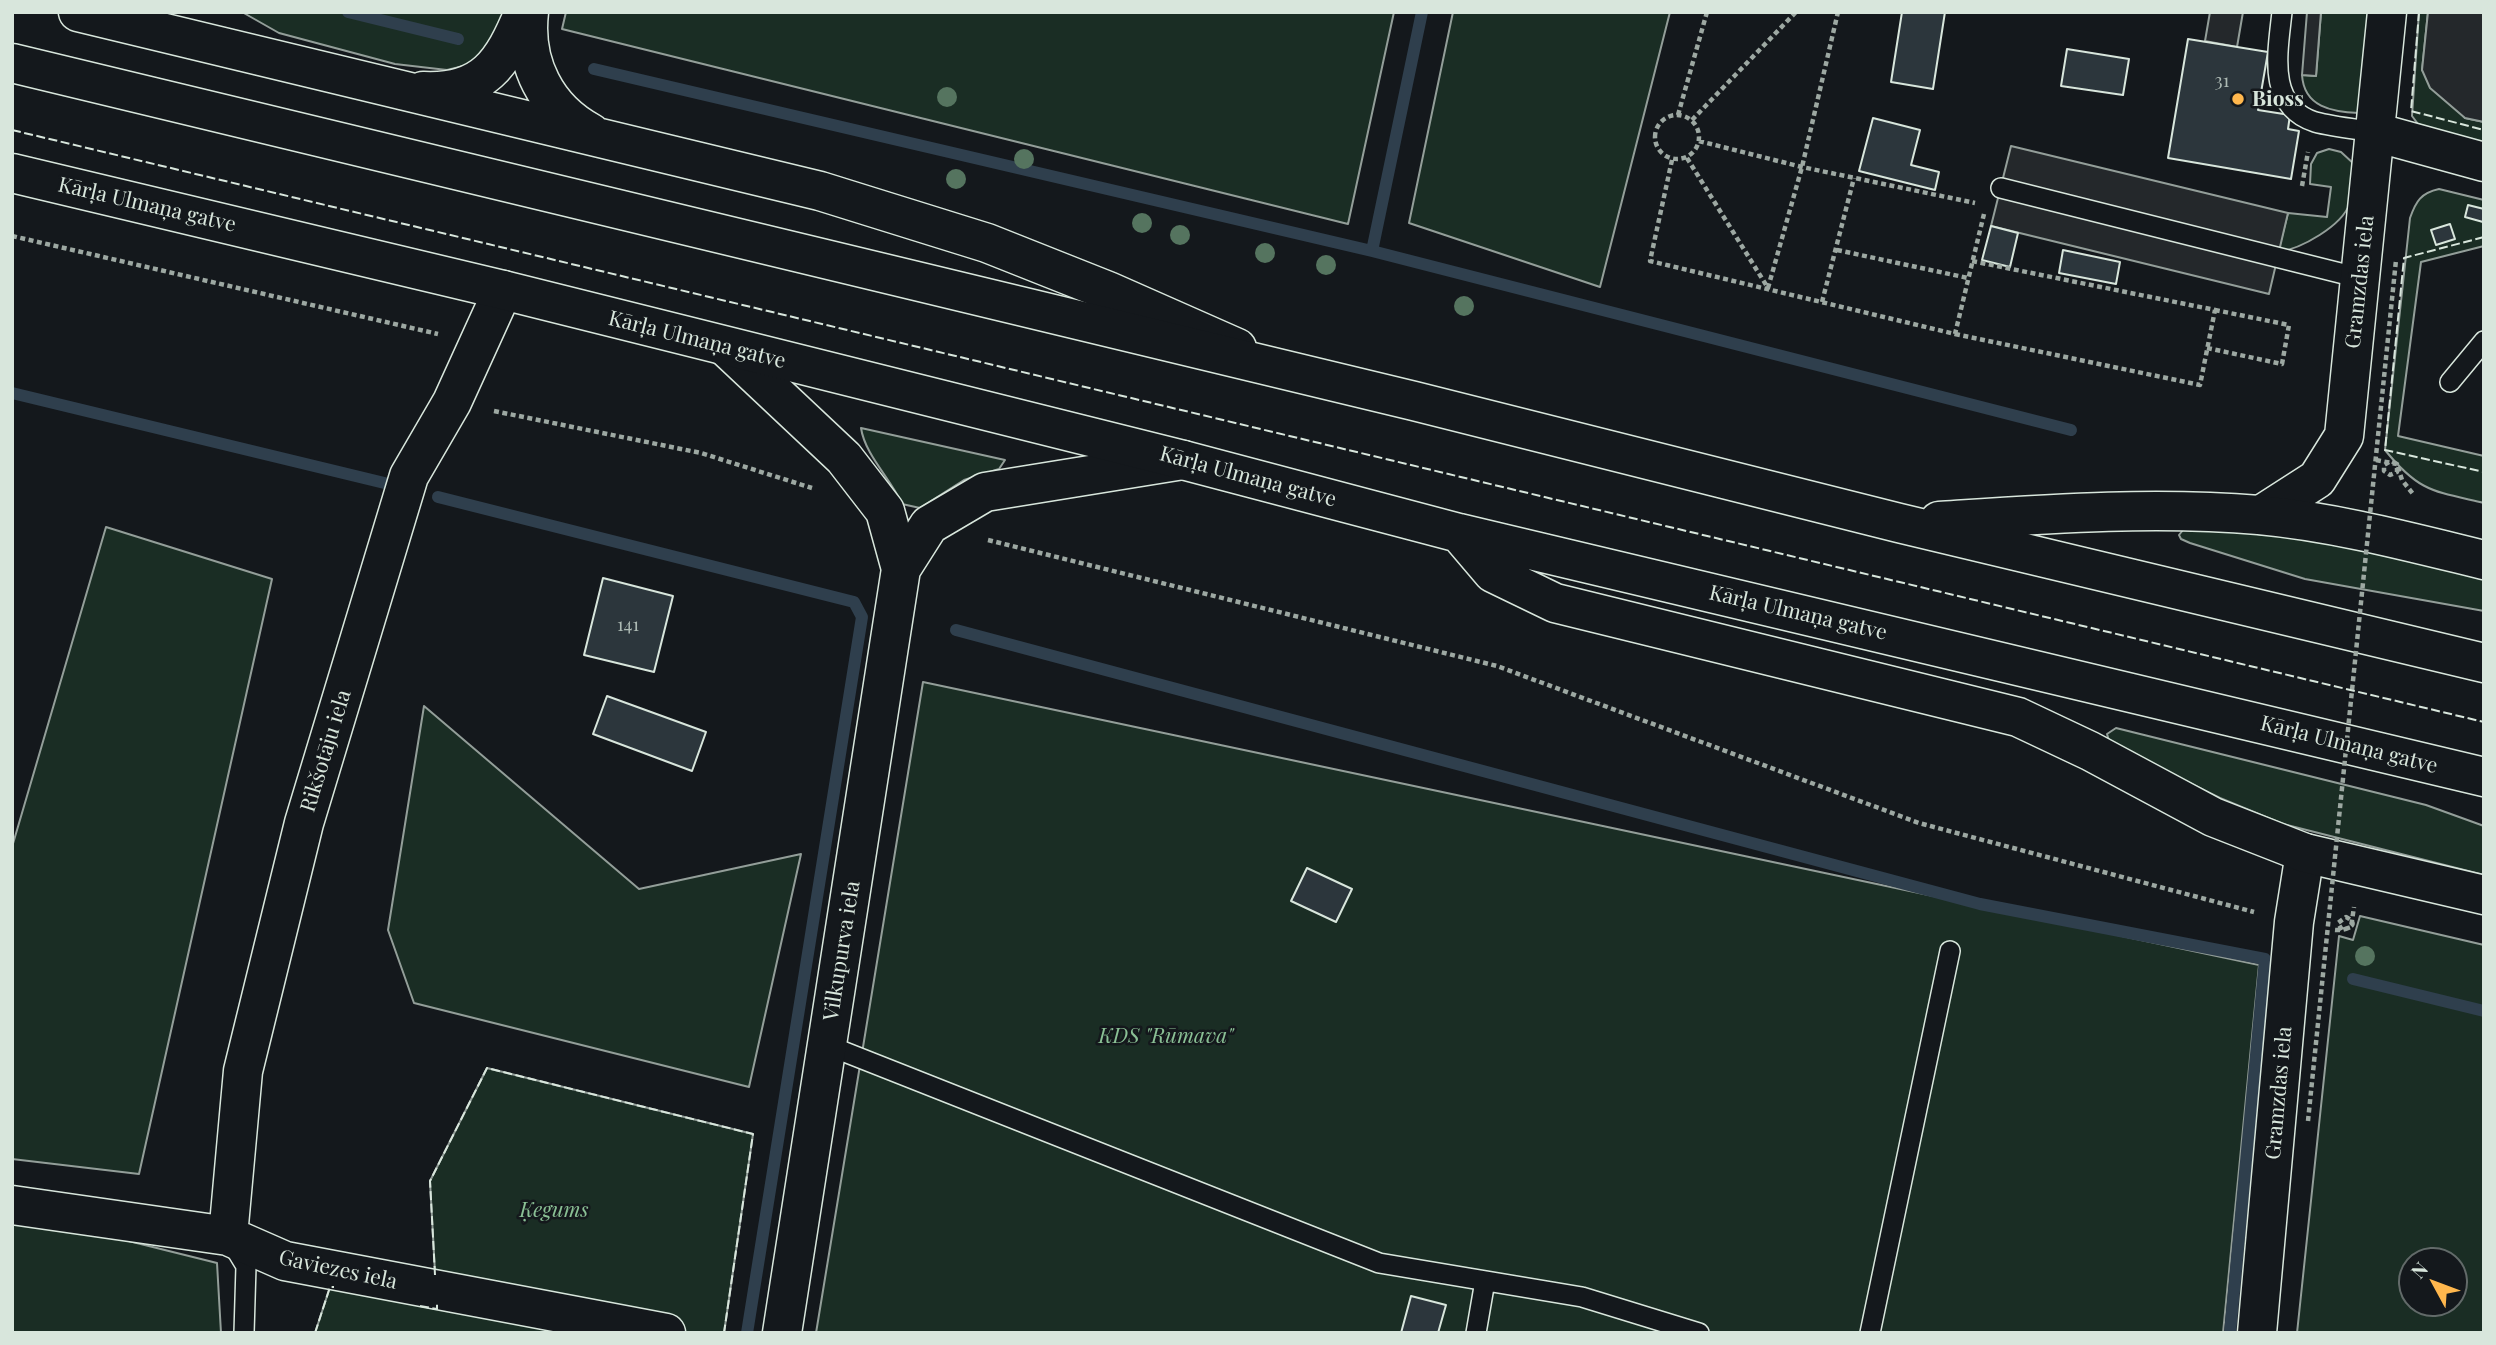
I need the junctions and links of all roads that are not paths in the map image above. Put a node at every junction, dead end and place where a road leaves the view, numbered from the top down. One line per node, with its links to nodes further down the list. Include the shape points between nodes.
1 (78, 12): 6 (main road)
2 (527, 12): 6 (main road, via 496,66 483,78 443,92); 8 (main road, via 533,64 550,99 564,116)
3 (2282, 12): 7 (lane, via 2277,71 2280,88 2290,103 2314,121)
4 (2387, 12): 7 (main road, Gramzdas iela)
5 (12, 63): 16 (main road)
6 (395, 90): 8 (main road)
7 (2375, 132): 9 (main road); 12 (main road, Gramzdas iela)
8 (602, 139): 16 (main road, via 820,191 987,243 1108,290)
9 (2484, 162)
10 (12, 173): 13 (main road, Kārļa Ulmaņa gatve)
11 (2001, 188): 12 (lane)
12 (2360, 278): 19 (main road, Gramzdas iela, via 2344,436 2316,479)
13 (503, 290): 15 (main road, Kārļa Ulmaņa gatve); 31 (main road, Rikšotāju iela, via 452,402 409,475 304,823 243,1071)
14 (2484, 341): 17 (lane)
15 (727, 348): 18 (main road, Kārļa Ulmaņa gatve); 23 (main road, via 844,458 886,511)
16 (1290, 372): 20 (main road)
17 (2450, 382)
18 (1183, 460): 21 (main road, Kārļa Ulmaņa gatve); 23 (main road, via 985,492 929,525)
19 (2261, 516): 20 (main road, via 2168,510); 22 (main road, via 2367,533)
20 (1899, 523): 24 (main road)
21 (1460, 533): 25 (main road, Kārļa Ulmaņa gatve); 26 (main road, via 1493,573 1555,603 2018,717 2213,817)
22 (2484, 560)
23 (901, 569): 29 (main road, Vilkupurva iela)
24 (2484, 663)
25 (2484, 778)
26 (2305, 853): 27 (main road); 39 (main road, Gramzdas iela, via 2294,922)
27 (2484, 895)
28 (1950, 951): 38 (lane)
29 (827, 1045): 32 (lane, via 1379,1263); 35 (main road, Vilkupurva iela)
30 (12, 1205): 31 (main road, Gaviezes iela)
31 (228, 1236): 33 (lane, via 246,1266); 34 (main road, Gaviezes iela, via 285,1261)
32 (1485, 1281): 36 (lane); 37 (lane, via 1582,1297)
33 (244, 1333)
34 (666, 1333)
35 (782, 1333)
36 (1476, 1333)
37 (1699, 1333)
38 (1870, 1333)
39 (2257, 1333)

